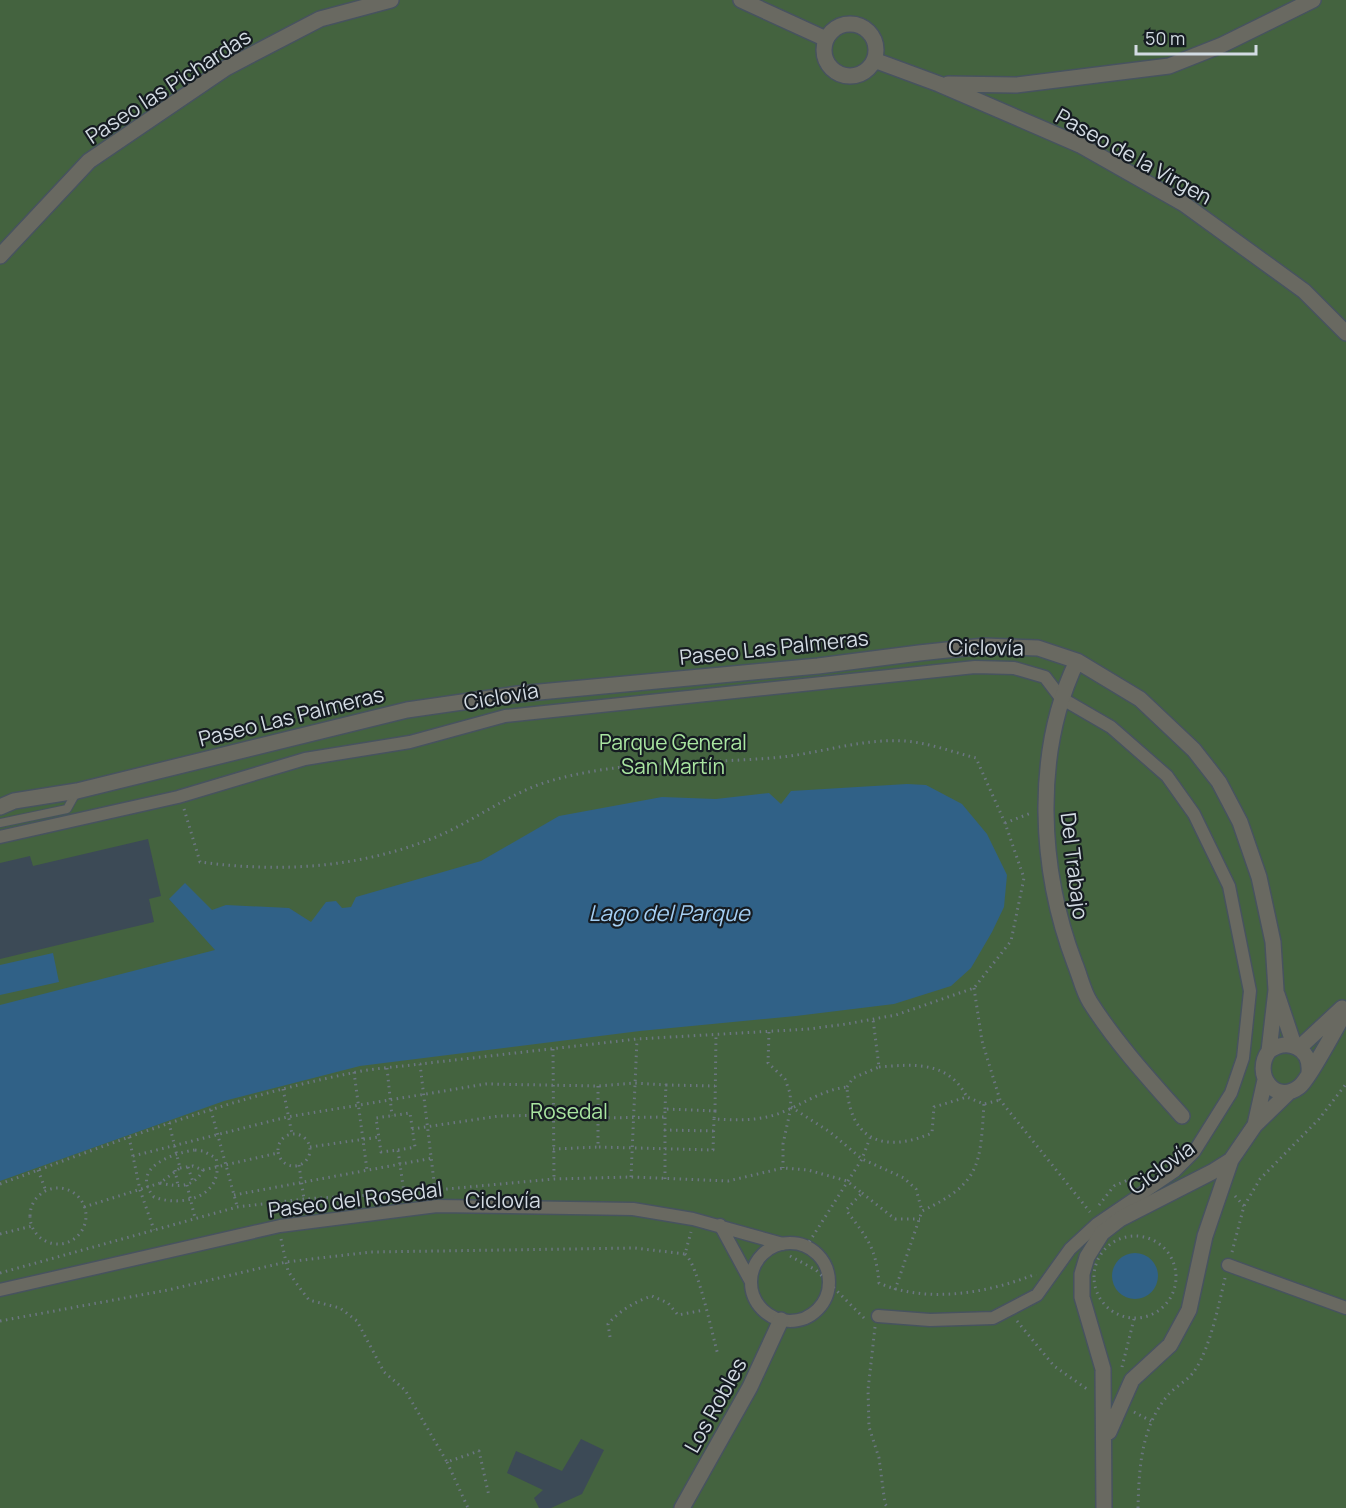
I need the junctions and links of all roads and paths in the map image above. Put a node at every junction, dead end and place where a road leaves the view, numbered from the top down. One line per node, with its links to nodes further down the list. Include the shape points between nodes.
1 (391, 0): 7 (street, Paseo las Pichardas, via 320,19 226,68 89,161)
2 (741, 0): 4 (street)
3 (1313, 0): 6 (street, via 1169,66 1016,85)
4 (826, 39): 5 (street, via 831,31 847,23 865,27 875,42); 5 (street, via 824,55 839,74 855,76 870,68)
5 (874, 60): 6 (street, Paseo de la Virgen)
6 (939, 84): 8 (street, Paseo de la Virgen, via 1080,145 1184,204 1304,291)
7 (0, 256)
8 (1346, 333)
9 (1077, 661): 10 (street, Del Trabajo); 11 (street, Paseo Las Palmeras, via 1038,648 984,646 518,694 407,710); 19 (street, Paseo Las Palmeras, via 1140,699 1194,750 1219,782 1240,822 1259,877 1273,942)
10 (1060, 698): 12 (street, via 1045,677 1014,668 975,667 516,715 410,742 305,759); 14 (street, Del Trabajo); 148 (street, via 1111,727 1167,776 1194,814 1229,886 1250,991 1243,1058 1231,1093 1194,1152 1175,1171 1097,1224 1070,1249 1037,1295)
11 (77, 791): 13 (street, Paseo Las Palmeras); 15 (lane, via 67,809)
12 (178, 797): 16 (path, via 200,862 245,868 329,866 391,853 437,836 547,782 580,773 686,761 772,758 876,741 907,741 976,758); 17 (street)
13 (5, 802)
14 (1046, 807): 16 (path); 58 (street, Del Trabajo, via 1051,877 1063,932 1089,1000 1138,1067)
15 (0, 823)
16 (1005, 823): 18 (path, via 1024,878 1011,941)
17 (0, 837)
18 (974, 988): 22 (path); 47 (path, via 982,1041)
19 (1276, 990): 26 (street); 28 (street)
20 (1346, 1004): 26 (street)
21 (1346, 1011): 33 (street)
22 (873, 1019): 23 (path); 30 (path)
23 (769, 1032): 24 (path); 52 (path, via 768,1063 785,1079)
24 (716, 1034): 25 (path); 40 (path)
25 (637, 1039): 27 (path); 35 (path)
26 (1297, 1047): 28 (street, via 1276,1046); 33 (street, via 1306,1056)
27 (554, 1048): 29 (path); 36 (path)
28 (1269, 1051): 34 (street, via 1262,1065)
29 (420, 1064): 31 (path); 44 (path)
30 (879, 1067): 41 (path, via 854,1078); 45 (path, via 906,1064 947,1072 959,1082)
31 (387, 1068): 32 (path); 46 (path)
32 (354, 1072): 42 (path); 49 (path)
33 (1309, 1072): 43 (street, via 1302,1085)
34 (1265, 1080): 43 (street, via 1275,1089); 65 (street)
35 (634, 1083): 38 (path); 39 (path); 60 (path)
36 (552, 1084): 39 (path); 44 (path, via 486,1084); 50 (path)
37 (1346, 1084): 141 (path, via 1319,1119 1260,1179 1244,1206)
38 (666, 1085): 40 (path); 53 (path)
39 (598, 1086): 51 (path)
40 (715, 1086): 55 (path)
41 (847, 1087): 52 (path); 74 (path, via 849,1112)
42 (283, 1089): 54 (path); 59 (path)
43 (1289, 1092): 65 (street)
44 (422, 1095): 46 (path); 66 (path)
45 (967, 1097): 48 (path); 74 (path, via 934,1107 932,1133 903,1143 881,1143)
46 (390, 1100): 49 (path); 57 (path)
47 (1000, 1100): 48 (path); 96 (path, via 1091,1214 1114,1186)
48 (984, 1104): 123 (path, via 982,1140 974,1172 951,1197)
49 (357, 1105): 59 (path); 75 (path)
50 (552, 1107): 51 (path); 56 (path)
51 (598, 1107): 62 (path)
52 (791, 1107): 63 (path, via 773,1116); 87 (path); 95 (path, via 783,1144)
53 (665, 1109): 55 (path); 61 (path)
54 (211, 1110): 64 (path); 70 (path)
55 (714, 1110): 63 (path)
56 (553, 1115): 66 (path, via 499,1116); 81 (path)
57 (392, 1116): 67 (path, via 410,1113); 73 (path, via 376,1118)
58 (1182, 1116)
59 (287, 1117): 70 (path); 71 (path)
60 (633, 1117): 61 (path); 62 (path); 79 (path)
61 (665, 1117): 68 (path)
62 (598, 1118): 78 (path)
63 (714, 1119): 69 (path)
64 (169, 1123): 72 (path); 76 (path)
65 (1255, 1125): 88 (street)
66 (427, 1126): 67 (path); 86 (path)
67 (412, 1129): 82 (path, via 415,1147)
68 (664, 1130): 69 (path); 80 (path)
69 (714, 1131): 80 (path, via 713,1150)
70 (217, 1134): 76 (path); 89 (path)
71 (292, 1134): 77 (path, via 301,1136); 83 (path, via 279,1143)
72 (129, 1137): 85 (path); 97 (path)
73 (379, 1137): 75 (path); 82 (path, via 381,1152)
74 (870, 1138): 87 (path)
75 (362, 1139): 77 (path); 100 (path)
76 (173, 1143): 84 (path); 85 (path)
77 (310, 1147): 91 (path, via 308,1158)
78 (598, 1147): 79 (path); 81 (path)
79 (632, 1147): 80 (path); 101 (path)
80 (664, 1148): 103 (path)
81 (553, 1149): 102 (path)
82 (398, 1150): 90 (path)
83 (278, 1153): 89 (path); 91 (path, via 289,1165)
84 (176, 1155): 92 (path, via 203,1151 216,1158); 94 (path); 111 (path, via 158,1162 149,1172)
85 (133, 1156): 113 (path)
86 (433, 1158): 90 (path); 120 (path)
87 (862, 1159): 105 (path); 123 (path, via 904,1178 916,1189)
88 (1231, 1160): 157 (street, via 1120,1219 1102,1233 1087,1257 1082,1297 1103,1369); 158 (street, via 1205,1236 1189,1310 1170,1345 1132,1380)
89 (225, 1164): 92 (path); 117 (path)
90 (400, 1164): 100 (path); 115 (path)
91 (299, 1165): 107 (path)
92 (218, 1166): 99 (path); 118 (path, via 212,1188)
93 (188, 1167): 94 (path); 99 (path); 106 (path)
94 (180, 1168): 98 (path)
95 (783, 1168): 104 (path); 105 (path, via 808,1170)
96 (1154, 1169)
97 (38, 1170): 109 (path); 114 (path)
98 (175, 1170): 108 (path); 112 (path)
99 (203, 1170): 106 (path)
100 (367, 1170): 107 (path)
101 (631, 1178)
102 (554, 1179)
103 (665, 1179)
104 (728, 1181)
105 (847, 1181): 116 (path); 136 (path)
106 (193, 1182): 110 (path)
107 (301, 1182): 117 (path); 119 (path)
108 (160, 1183): 111 (path); 112 (path)
109 (0, 1184)
110 (187, 1185): 112 (path); 118 (path)
111 (148, 1187): 113 (path); 118 (path, via 154,1197 163,1200)
112 (178, 1187)
113 (140, 1190): 121 (path); 130 (path)
114 (46, 1191): 121 (path, via 72,1192); 128 (path, via 32,1207)
115 (404, 1193)
116 (862, 1193): 126 (path, via 895,1219); 145 (path, via 846,1210 877,1259 879,1283)
117 (234, 1195): 122 (path)
118 (190, 1199): 124 (path)
119 (304, 1199)
120 (437, 1206): 125 (street, Paseo del Rosedal, via 633,1209); 129 (street, Paseo del Rosedal)
121 (84, 1207): 128 (path, via 82,1232 68,1243 59,1245 43,1240)
122 (237, 1207)
123 (922, 1211): 126 (path)
124 (195, 1218)
125 (693, 1219): 127 (street, Paseo del Rosedal); 138 (path)
126 (920, 1219): 145 (path)
127 (720, 1225): 135 (street, Paseo del Rosedal); 142 (street)
128 (32, 1226): 131 (path)
129 (280, 1226): 133 (path); 144 (street, Paseo del Rosedal)
130 (153, 1230)
131 (0, 1234)
132 (292, 1237): 133 (path)
133 (281, 1239): 134 (path); 139 (path)
134 (271, 1240)
135 (783, 1244): 136 (street, Paseo del Rosedal); 137 (street)
136 (806, 1247): 143 (street, via 824,1263)
137 (770, 1250): 142 (street, via 757,1261); 143 (path, via 806,1263)
138 (685, 1254): 139 (path, via 635,1248 372,1252); 147 (path, via 697,1274)
139 (286, 1262): 153 (path, via 168,1290); 159 (path, via 309,1300 340,1308 357,1321 384,1372 405,1390)
140 (1043, 1265): 145 (path, via 1036,1274 1005,1286 955,1294)
141 (1228, 1265): 146 (street); 165 (path, via 1217,1316 1195,1370 1168,1395 1151,1421 1140,1461)
142 (751, 1282): 152 (street, via 759,1306)
143 (829, 1283): 150 (path, via 863,1317); 152 (street, via 825,1299 815,1312 801,1320)
144 (0, 1290)
145 (895, 1290)
146 (1346, 1308)
147 (704, 1310): 154 (path, via 678,1315 668,1303 652,1296 614,1317 608,1324); 155 (path)
148 (1013, 1314): 149 (path); 150 (street, via 930,1320); 157 (path, via 1054,1366)
149 (1026, 1316)
150 (877, 1318): 163 (path, via 868,1390 869,1426)
151 (1134, 1319): 151 (path, via 1164,1306 1175,1289 1177,1276 1169,1252 1159,1243 1135,1235 1111,1243 1101,1254 1094,1281 1106,1306); 156 (path)
152 (781, 1320): 162 (street, Los Robles, via 750,1386)
153 (0, 1321)
154 (610, 1337)
155 (718, 1355)
156 (1121, 1372)
157 (1105, 1401): 158 (street)
158 (1106, 1441): 164 (street)
159 (447, 1462): 160 (path, via 479,1451); 161 (path)
160 (489, 1496)
161 (468, 1508)
162 (682, 1508)
163 (888, 1508)
164 (1104, 1508)
165 (1138, 1508)

